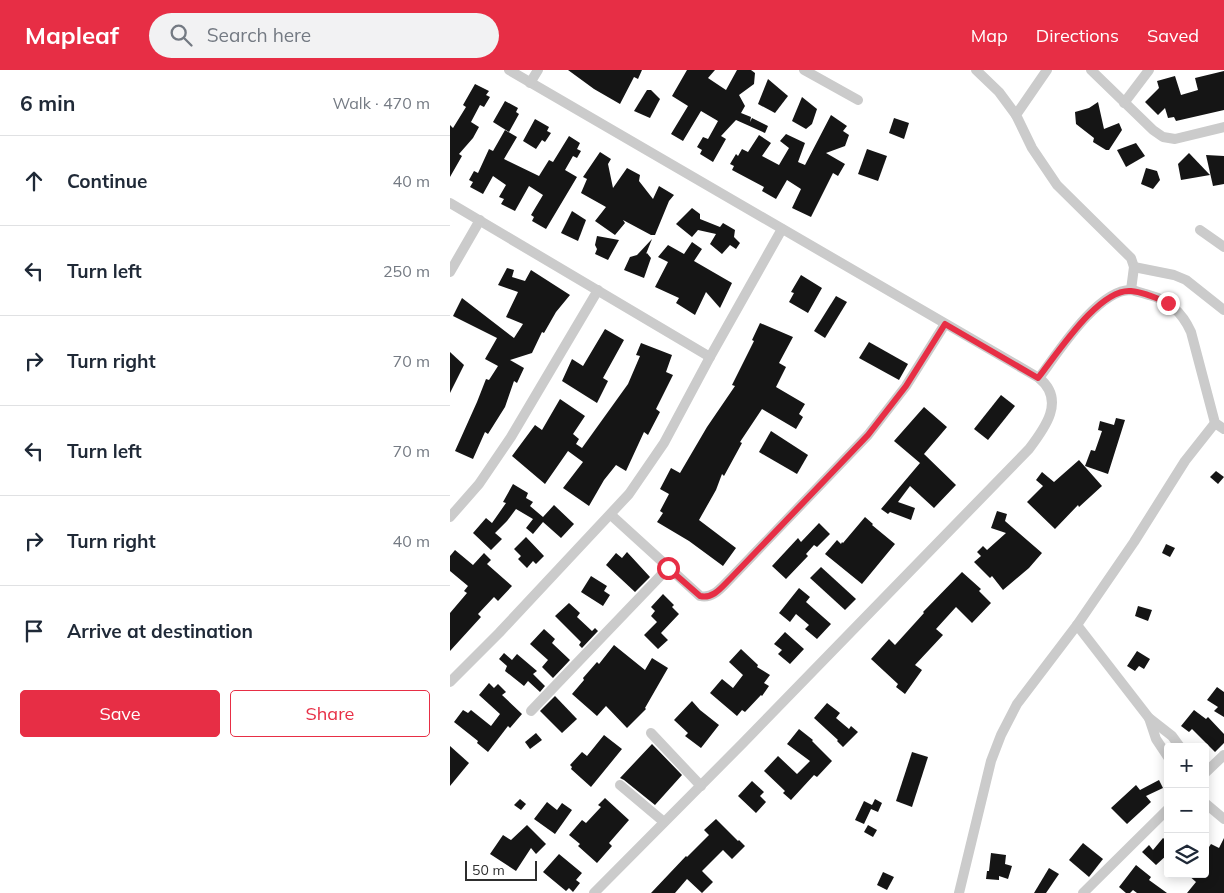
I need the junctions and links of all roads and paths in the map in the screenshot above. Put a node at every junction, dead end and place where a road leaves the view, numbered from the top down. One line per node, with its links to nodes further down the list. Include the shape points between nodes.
1 (509, 70): 8 (street)
2 (538, 70): 8 (street)
3 (804, 70): 9 (street)
4 (976, 70): 11 (street, via 999,92)
5 (1047, 70): 11 (street)
6 (1091, 70): 10 (street)
7 (1149, 70): 10 (street)
8 (530, 83): 15 (street)
9 (858, 100)
10 (1124, 103): 12 (street, via 1164,137 1176,139)
11 (1016, 115): 18 (street, via 1032,148 1057,185 1131,258)
12 (1224, 128)
13 (450, 203): 14 (street)
14 (480, 220): 19 (street); 20 (street)
15 (782, 229): 23 (street); 24 (street)
16 (1200, 230): 17 (street)
17 (1224, 247)
18 (1134, 267): 21 (street); 22 (street, via 1186,280)
19 (450, 272)
20 (598, 290): 24 (street); 29 (street, via 511,437 479,484)
21 (1130, 290): 25 (street, via 1108,298 1089,312); 26 (street, via 1168,303 1186,321)
22 (1224, 310)
23 (945, 324): 25 (street); 30 (street, via 906,386 868,435 713,595 700,596)
24 (710, 357): 28 (street, via 664,443)
25 (1038, 378): 41 (street, via 1050,391 1052,412 1029,449)
26 (1215, 423): 27 (street); 31 (street, via 1185,461)
27 (1224, 429)
28 (611, 515): 30 (street); 32 (street)
29 (450, 517)
30 (668, 568): 33 (street)
31 (1077, 625): 34 (street); 47 (street, via 1017,704 1001,735 991,761)
32 (450, 682)
33 (531, 711)
34 (1149, 718): 36 (street); 37 (street)
35 (651, 733): 41 (street)
36 (1177, 743)
37 (1164, 751)
38 (1224, 755): 39 (street)
39 (1209, 769)
40 (620, 784): 45 (street)
41 (701, 786): 45 (street)
42 (1209, 806): 44 (street)
43 (1164, 814): 48 (street)
44 (1224, 819)
45 (664, 822): 46 (street)
46 (594, 893)
47 (959, 893)
48 (1083, 893)

